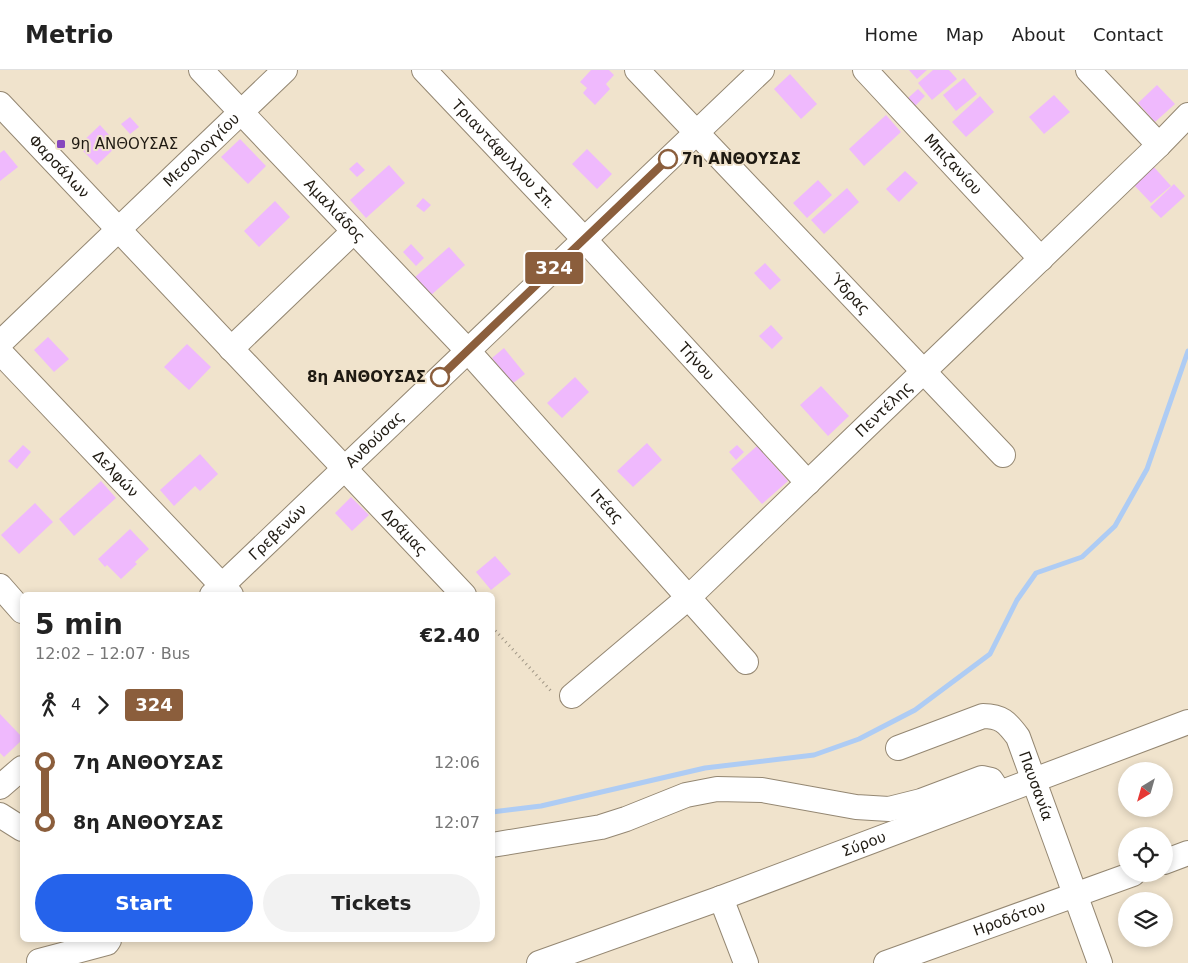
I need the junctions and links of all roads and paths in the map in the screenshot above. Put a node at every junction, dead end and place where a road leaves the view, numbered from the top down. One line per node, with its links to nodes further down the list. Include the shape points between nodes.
1 (201, 70): 9 (street, Αμαλιάδος)
2 (284, 70): 9 (street, Μεσολογγίου)
3 (424, 70): 15 (street, Τριαντάφυλλου Σπ.)
4 (637, 70): 11 (street, Ύδρας)
5 (762, 70): 11 (street, Ανθούσας)
6 (865, 70): 16 (street, Μπιζανίου)
7 (1088, 70): 12 (street)
8 (0, 104): 13 (street, Φαρσάλων)
9 (241, 112): 13 (street, Μεσολογγίου); 14 (street, Αμαλιάδος)
10 (1188, 115): 12 (street, Πεντέλης)
11 (696, 132): 15 (street, Ανθούσας); 21 (street, Ύδρας)
12 (1159, 145): 16 (street, Πεντέλης)
13 (119, 230): 17 (street); 18 (street, Ανθούσας)
14 (354, 231): 18 (street); 19 (street, Αμαλιάδος)
15 (584, 239): 19 (street, Ανθούσας); 24 (street, Τήνου)
16 (1041, 259): 21 (street, Πεντέλης)
17 (0, 343)
18 (231, 349): 23 (street, Ανθούσας)
19 (468, 351): 23 (street, Ανθούσας); 28 (street, Ιτέας)
20 (0, 352): 26 (street, Δελφών)
21 (924, 372): 22 (street, Ύδρας); 24 (street, Πεντέλης)
22 (1003, 455)
23 (345, 469): 26 (street, Γρεβενών); 27 (street, Δράμας)
24 (808, 483): 28 (street, Πεντέλης)
25 (0, 586): 29 (street)
26 (222, 592)
27 (461, 592)
28 (689, 597): 31 (street, Ιτέας); 32 (street, Πεντέλης)
29 (20, 609)
30 (495, 630): 32 (path, via 553,693 562,697)
31 (746, 662)
32 (572, 696)
33 (1188, 722): 36 (street, Σύρου)
34 (898, 748): 36 (street, Παυσανία, via 983,716 997,716 1008,723 1018,737)
35 (20, 770): 37 (street)
36 (1032, 780): 38 (street, Σύρου); 45 (street, Παυσανία)
37 (0, 787)
38 (999, 792): 41 (street, via 991,780 982,778 905,806 873,809 776,792 717,789 686,795 601,827); 46 (street, Σύρου)
39 (0, 815): 40 (street)
40 (20, 829)
41 (495, 845)
42 (1188, 854): 43 (street)
43 (1173, 859)
44 (1118, 880): 45 (street, Ηροδότου)
45 (1076, 895): 51 (street, Ηροδότου); 52 (street, Παυσανία)
46 (721, 898): 49 (street, Σύρου); 50 (street)
47 (108, 942): 48 (street)
48 (39, 961)
49 (539, 963)
50 (746, 963)
51 (886, 963)
52 (1100, 963)

